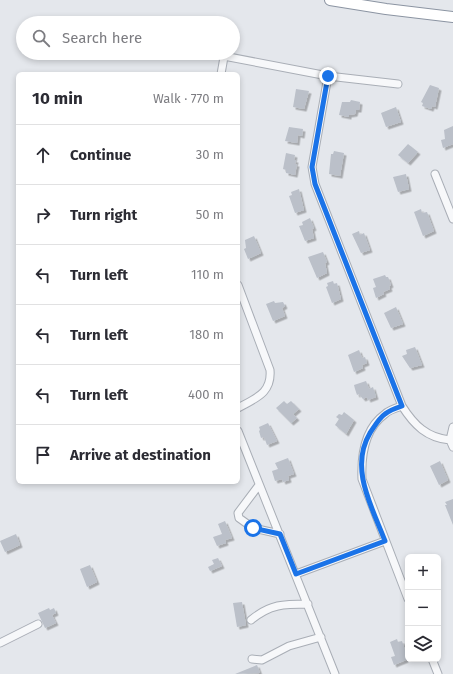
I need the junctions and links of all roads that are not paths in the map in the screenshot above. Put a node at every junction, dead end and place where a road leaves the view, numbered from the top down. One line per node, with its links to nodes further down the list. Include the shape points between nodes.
1 (330, 0): 2 (highway)
2 (453, 17)
3 (223, 60): 5 (street)
4 (240, 60): 6 (street)
5 (221, 72)
6 (328, 76): 7 (street); 11 (street, via 312,167 315,184)
7 (398, 84)
8 (435, 174): 9 (street)
9 (453, 219)
10 (240, 290): 12 (street, via 270,370 271,379 267,389 259,397)
11 (402, 406): 15 (street, via 417,426 429,435); 18 (street, via 385,414 373,427 365,441 361,460 362,479)
12 (240, 407)
13 (453, 427): 15 (street)
14 (240, 436): 16 (street)
15 (452, 444)
16 (260, 485): 17 (street); 17 (street, via 238,513 239,518 253,528)
17 (280, 534): 19 (street)
18 (385, 541): 19 (street); 20 (street)
19 (296, 574): 21 (street)
20 (405, 591)
21 (308, 604): 22 (street, via 281,604 266,609); 24 (street)
22 (251, 620)
23 (38, 624): 25 (street)
24 (321, 637): 26 (street, via 289,646 262,660); 28 (street)
25 (0, 643)
26 (252, 659)
27 (433, 662): 29 (street)
28 (335, 674)
29 (438, 674)

